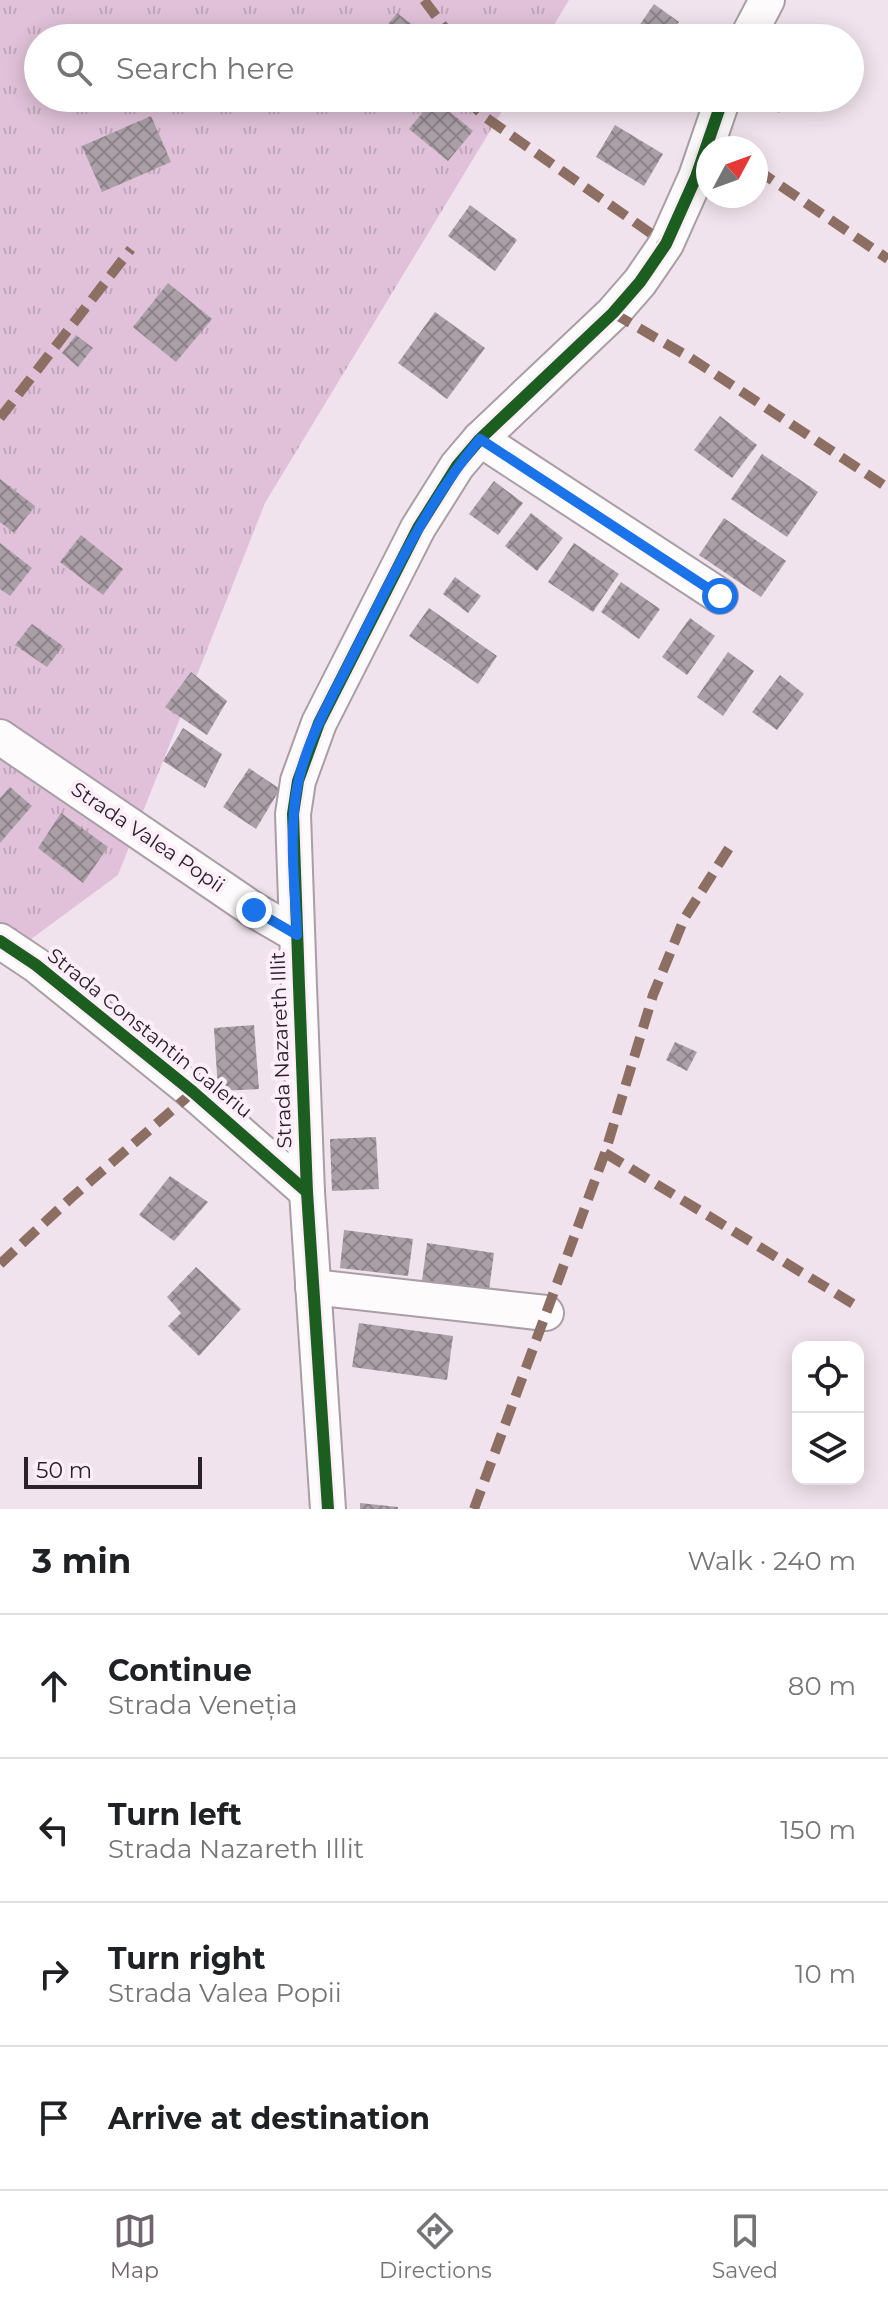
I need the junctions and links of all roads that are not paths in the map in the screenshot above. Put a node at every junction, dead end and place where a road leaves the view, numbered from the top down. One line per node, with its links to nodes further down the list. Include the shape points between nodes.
1 (767, 0): 2 (street)
2 (754, 24)
3 (718, 112): 4 (street, Strada Nazareth Illit, via 666,244 640,282)
4 (480, 439): 5 (street); 7 (street, Strada Nazareth Illit, via 418,528 319,723 298,781 293,814)
5 (720, 596)
6 (0, 737): 7 (street, Strada Valea Popii)
7 (297, 935): 9 (street, Strada Nazareth Illit)
8 (0, 941): 9 (street, Strada Constantin Galeriu, via 121,1033)
9 (307, 1192): 10 (street, Strada Nazareth Illit)
10 (313, 1287): 11 (street); 12 (street, Strada Nazareth Illit)
11 (546, 1313)
12 (328, 1509)

